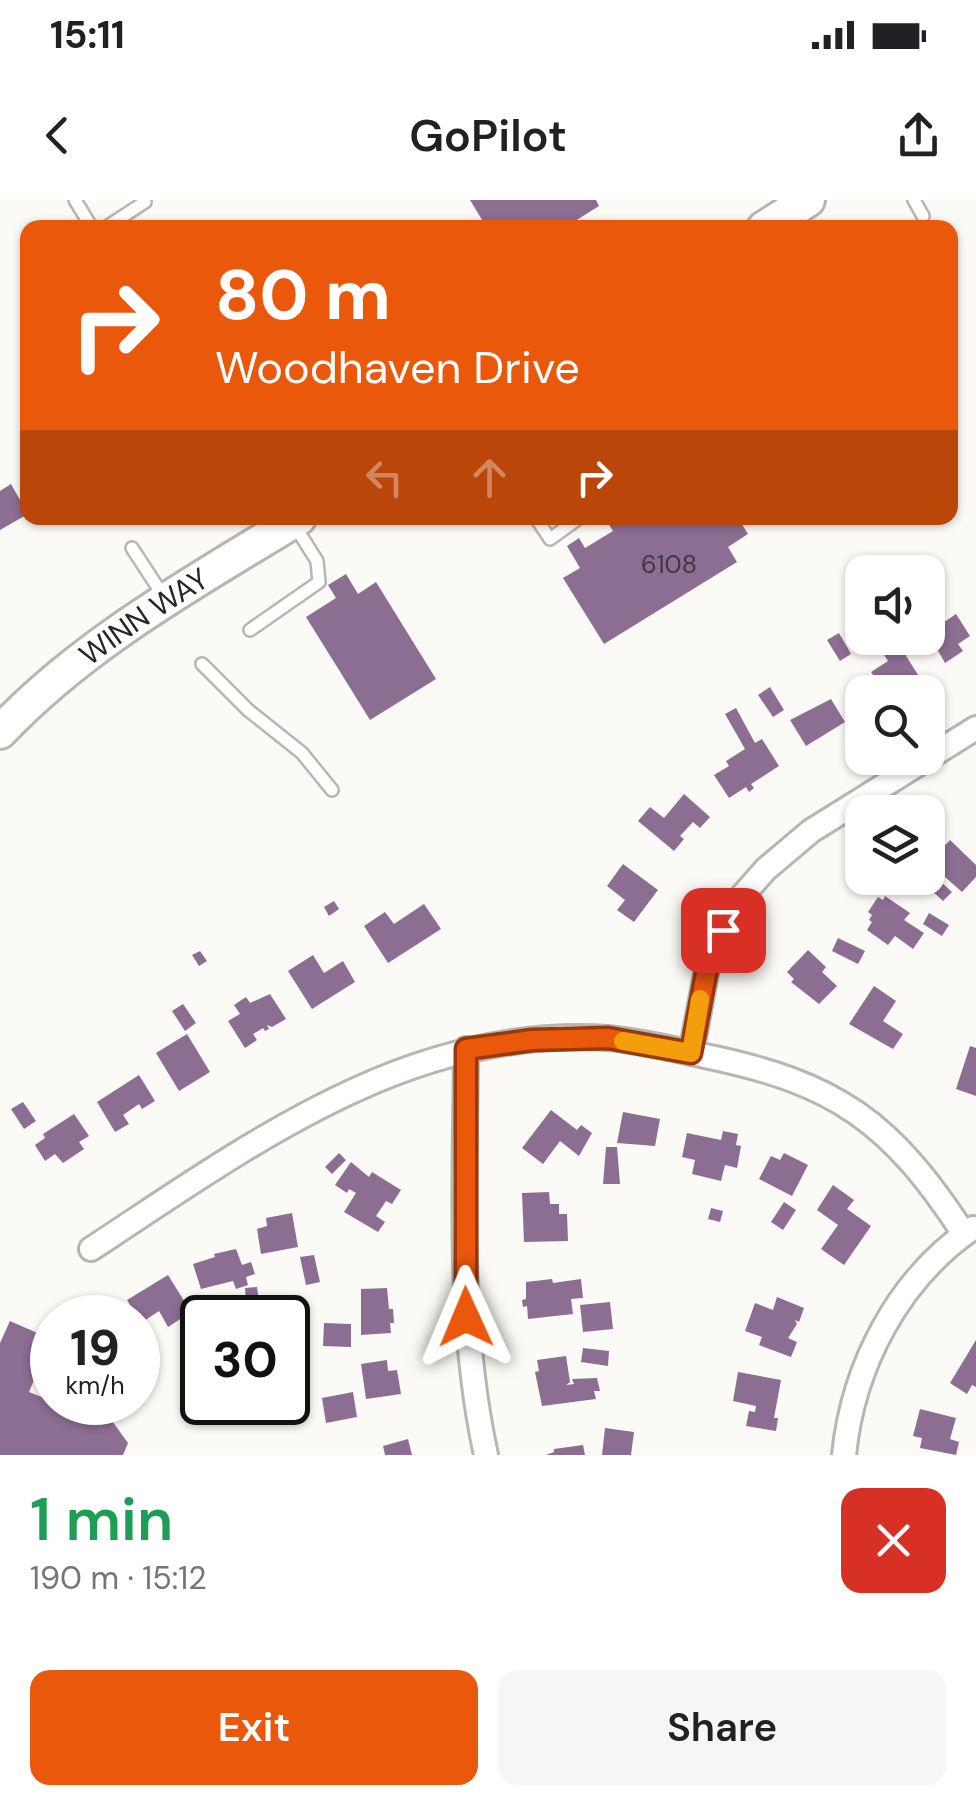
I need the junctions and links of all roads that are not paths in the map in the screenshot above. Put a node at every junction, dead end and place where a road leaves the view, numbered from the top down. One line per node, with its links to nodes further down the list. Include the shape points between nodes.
1 (808, 200): 6 (street)
2 (914, 200): 4 (lane)
3 (145, 202): 5 (lane)
4 (923, 216)
5 (117, 220)
6 (777, 220)
7 (283, 525): 12 (street, WINN WAY)
8 (292, 525): 13 (lane, via 316,561 319,582)
9 (541, 525): 10 (lane, via 550,539)
10 (569, 525)
11 (132, 548): 12 (lane)
12 (166, 600): 16 (street, WINN WAY, via 58,678)
13 (250, 630)
14 (202, 664): 17 (lane, via 302,753)
15 (976, 728): 19 (street, via 810,830 742,896 708,963)
16 (0, 732)
17 (332, 790)
18 (466, 1049): 19 (street, via 608,1038); 21 (street, via 310,1109); 22 (street, via 466,1317)
19 (691, 1053): 20 (street, via 799,1082 841,1102 902,1150)
20 (970, 1230): 23 (street, via 922,1271 891,1314 854,1398)
21 (90, 1249)
22 (486, 1455)
23 (844, 1455)

